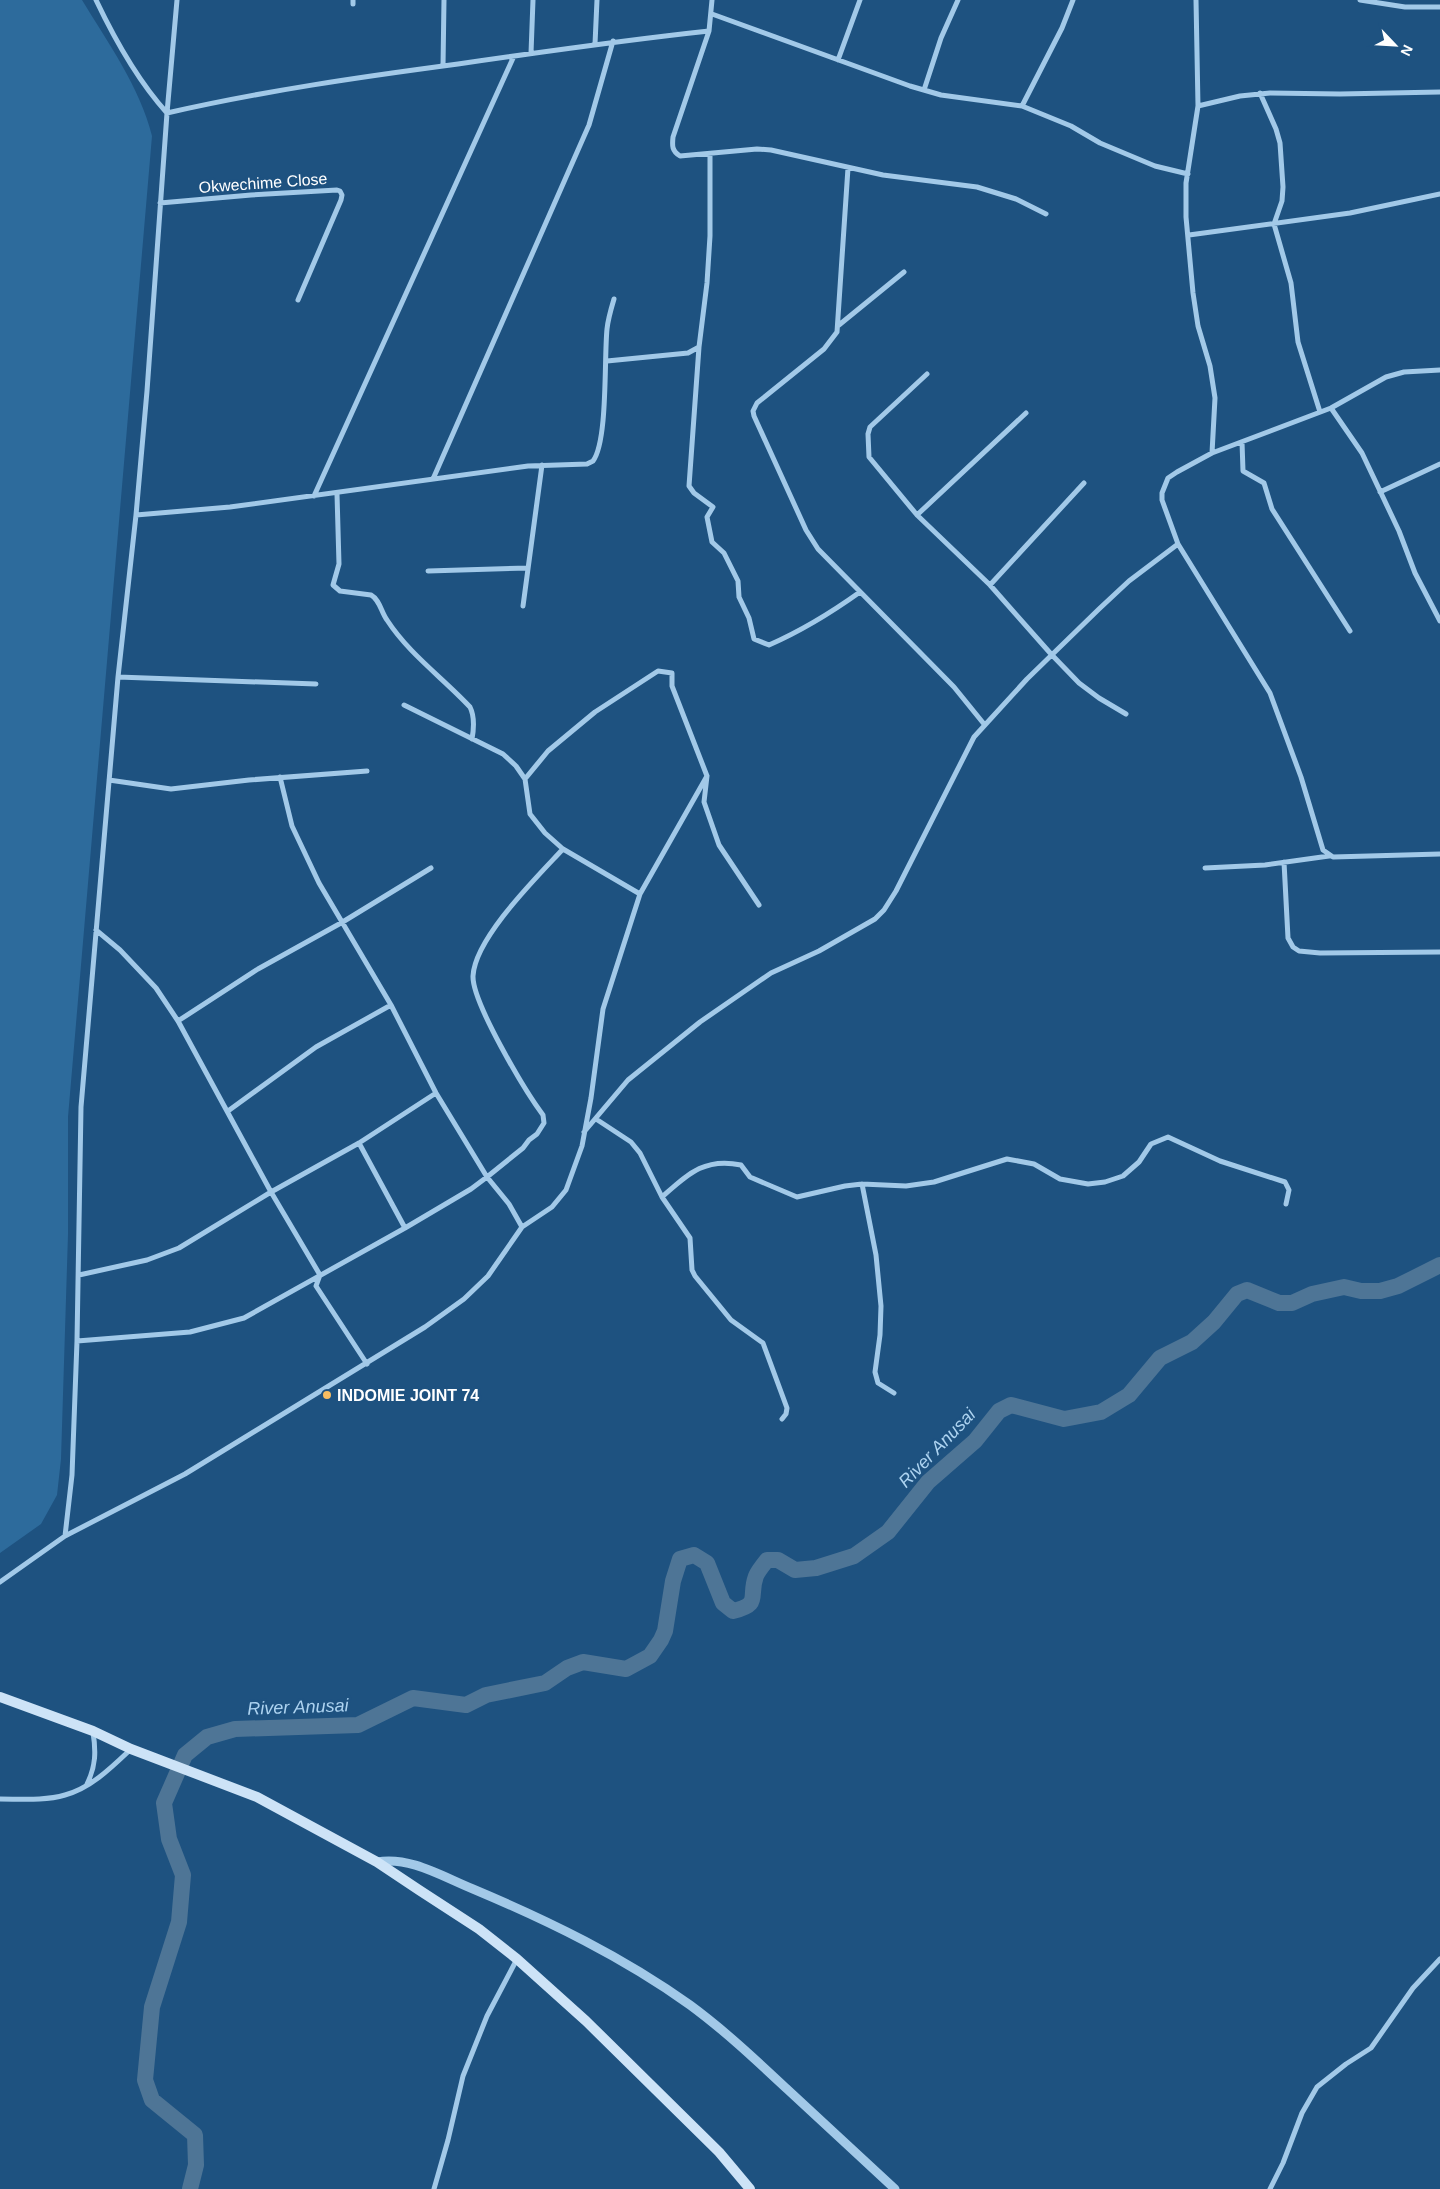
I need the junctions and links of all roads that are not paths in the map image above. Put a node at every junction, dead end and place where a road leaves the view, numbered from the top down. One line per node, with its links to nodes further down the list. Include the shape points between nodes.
1 (96, 0): 26 (street, via 150,94)
2 (176, 0): 26 (street)
3 (444, 0): 20 (street)
4 (533, 0): 17 (street)
5 (597, 0): 16 (street)
6 (712, 0): 13 (street)
7 (860, 0): 19 (street)
8 (958, 0): 21 (street)
9 (1073, 0): 24 (street)
10 (1196, 0): 25 (street)
11 (1360, 0): 12 (street, via 1405,7)
12 (1440, 7)
13 (712, 14): 14 (street); 19 (street)
14 (709, 31): 15 (street); 27 (street, via 672,146 680,156)
15 (613, 41): 16 (street); 50 (street, via 589,125)
16 (595, 44): 17 (street)
17 (531, 53): 18 (street)
18 (514, 56): 20 (street); 54 (street)
19 (838, 60): 21 (street)
20 (444, 66): 26 (street, via 237,97)
21 (924, 90): 24 (street)
22 (1440, 92): 23 (street)
23 (1260, 93): 25 (street); 33 (street, via 1280,143 1283,188)
24 (1022, 106): 29 (street, via 1155,166)
25 (1198, 106): 29 (street)
26 (167, 113): 31 (street)
27 (710, 154): 28 (street, via 771,150); 39 (street, via 710,236)
28 (848, 168): 32 (street, via 970,186 1016,199); 38 (street)
29 (1188, 174): 34 (street, via 1186,217)
30 (1440, 194): 33 (street, via 1350,213)
31 (160, 203): 37 (street, Okwechime Close, via 340,191 341,200); 55 (street)
32 (1046, 214)
33 (1274, 224): 34 (street); 44 (street, via 1291,283 1298,342)
34 (1189, 235): 47 (street, via 1196,318 1216,398)
35 (904, 272): 38 (street)
36 (614, 299): 40 (street, via 607,329)
37 (298, 300)
38 (839, 325): 61 (street, via 834,339 757,403 753,411 806,530 818,548)
39 (699, 347): 40 (street, via 688,353); 61 (street, via 689,486 713,507 707,517 712,542 724,553 738,581 738,597 749,618 754,639 769,645 783,639)
40 (607, 361): 49 (street, via 597,456 587,464)
41 (1440, 370): 43 (street, via 1404,372 1386,377)
42 (928, 374): 56 (street, via 870,427 868,434 869,457)
43 (1331, 408): 44 (street); 52 (street, via 1362,453)
44 (1320, 412): 46 (street)
45 (1026, 413): 56 (street)
46 (1242, 442): 47 (street); 64 (street, via 1243,471 1264,483 1272,509)
47 (1212, 453): 57 (street, via 1168,478 1164,486 1162,500)
48 (1440, 464): 52 (street)
49 (542, 465): 50 (street); 58 (street)
50 (433, 479): 53 (street)
51 (1084, 483): 60 (street)
52 (1380, 492): 63 (street, via 1415,573)
53 (337, 494): 54 (street); 71 (street, via 339,564 333,585 340,591 375,597 387,621 470,707 474,724)
54 (314, 496): 55 (street)
55 (136, 515): 66 (street)
56 (917, 515): 60 (street)
57 (1178, 544): 65 (street, via 1129,581); 79 (street, via 1270,693 1324,850)
58 (528, 568): 59 (street); 62 (street)
59 (428, 572)
60 (990, 585): 65 (street)
61 (860, 592): 70 (street, via 954,687)
62 (523, 606)
63 (1440, 620)
64 (1350, 631)
65 (1051, 654): 69 (street, via 1079,683); 70 (street)
66 (118, 677): 67 (street); 76 (street)
67 (316, 684)
68 (404, 705): 71 (street)
69 (1126, 714)
70 (984, 724): 92 (street, via 968,745 884,910 857,930 742,991 628,1080)
71 (472, 739): 75 (street, via 503,754)
72 (367, 771): 74 (street)
73 (707, 776): 75 (street, via 672,686 672,673 658,671 595,712 548,751); 83 (street); 84 (street, via 704,802 719,845)
74 (280, 777): 76 (street, via 171,789); 85 (street, via 292,826)
75 (525, 779): 77 (street, via 530,814)
76 (109, 780): 86 (street)
77 (562, 849): 83 (street); 95 (street, via 496,926 473,975 484,1014 544,1123 523,1148)
78 (1440, 854): 79 (street)
79 (1330, 856): 80 (street)
80 (1284, 862): 82 (street); 87 (street, via 1288,938 1299,951)
81 (431, 868): 85 (street)
82 (1205, 868)
83 (640, 894): 93 (street, via 603,1009)
84 (759, 905)
85 (341, 923): 88 (street); 89 (street, via 258,969)
86 (96, 930): 89 (street, via 156,988); 102 (street, via 81,1107)
87 (1440, 952)
88 (390, 1005): 90 (street); 91 (street, via 316,1047)
89 (178, 1021): 91 (street)
90 (436, 1093): 94 (street); 95 (street)
91 (228, 1111): 97 (street)
92 (596, 1119): 93 (street); 98 (street, via 635,1146)
93 (584, 1133): 100 (street, via 566,1190 552,1207)
94 (359, 1143): 97 (street); 101 (street)
95 (487, 1177): 100 (street, via 509,1204); 101 (street)
96 (862, 1184): 98 (street, via 828,1188 797,1197 750,1177 741,1165 718,1162 690,1173); 99 (street, via 906,1186 934,1182 1007,1159 1034,1164 1072,1182 1105,1182 1116,1180 1130,1171 1151,1144 1168,1137 1220,1161 1285,1182 1289,1190); 106 (street, via 876,1254 880,1306 880,1334 874,1366 876,1378 883,1388)
97 (271, 1192): 102 (street, via 179,1248 147,1260); 103 (street)
98 (662, 1197): 107 (street, via 690,1238 694,1276 731,1320 762,1344 787,1408)
99 (1286, 1204)
100 (522, 1227): 105 (street, via 488,1276 464,1298)
101 (405, 1228): 103 (street)
102 (79, 1275): 104 (street)
103 (320, 1275): 104 (street, via 244,1318 220,1326 190,1332); 105 (street, via 316,1286)
104 (77, 1341): 108 (street, via 72,1475)
105 (367, 1364): 108 (street, via 185,1474)
106 (894, 1393)
107 (782, 1420)
108 (65, 1536): 109 (street)
109 (0, 1582)
110 (0, 1697): 111 (main road)
111 (93, 1731): 112 (main road); 113 (street, via 96,1758)
112 (131, 1749): 113 (street); 115 (main road, via 257,1797)
113 (86, 1786): 114 (street, via 51,1798)
114 (0, 1799)
115 (377, 1862): 117 (main road); 120 (street, via 412,1863 506,1903 642,1973 690,2006 751,2056)
116 (1440, 1958): 121 (street, via 1413,1988 1371,2048 1316,2088)
117 (517, 1959): 118 (street, via 487,2016 463,2076); 119 (main road, via 586,2021 719,2152)
118 (434, 2189)
119 (750, 2189)
120 (895, 2189)
121 (1270, 2189)

